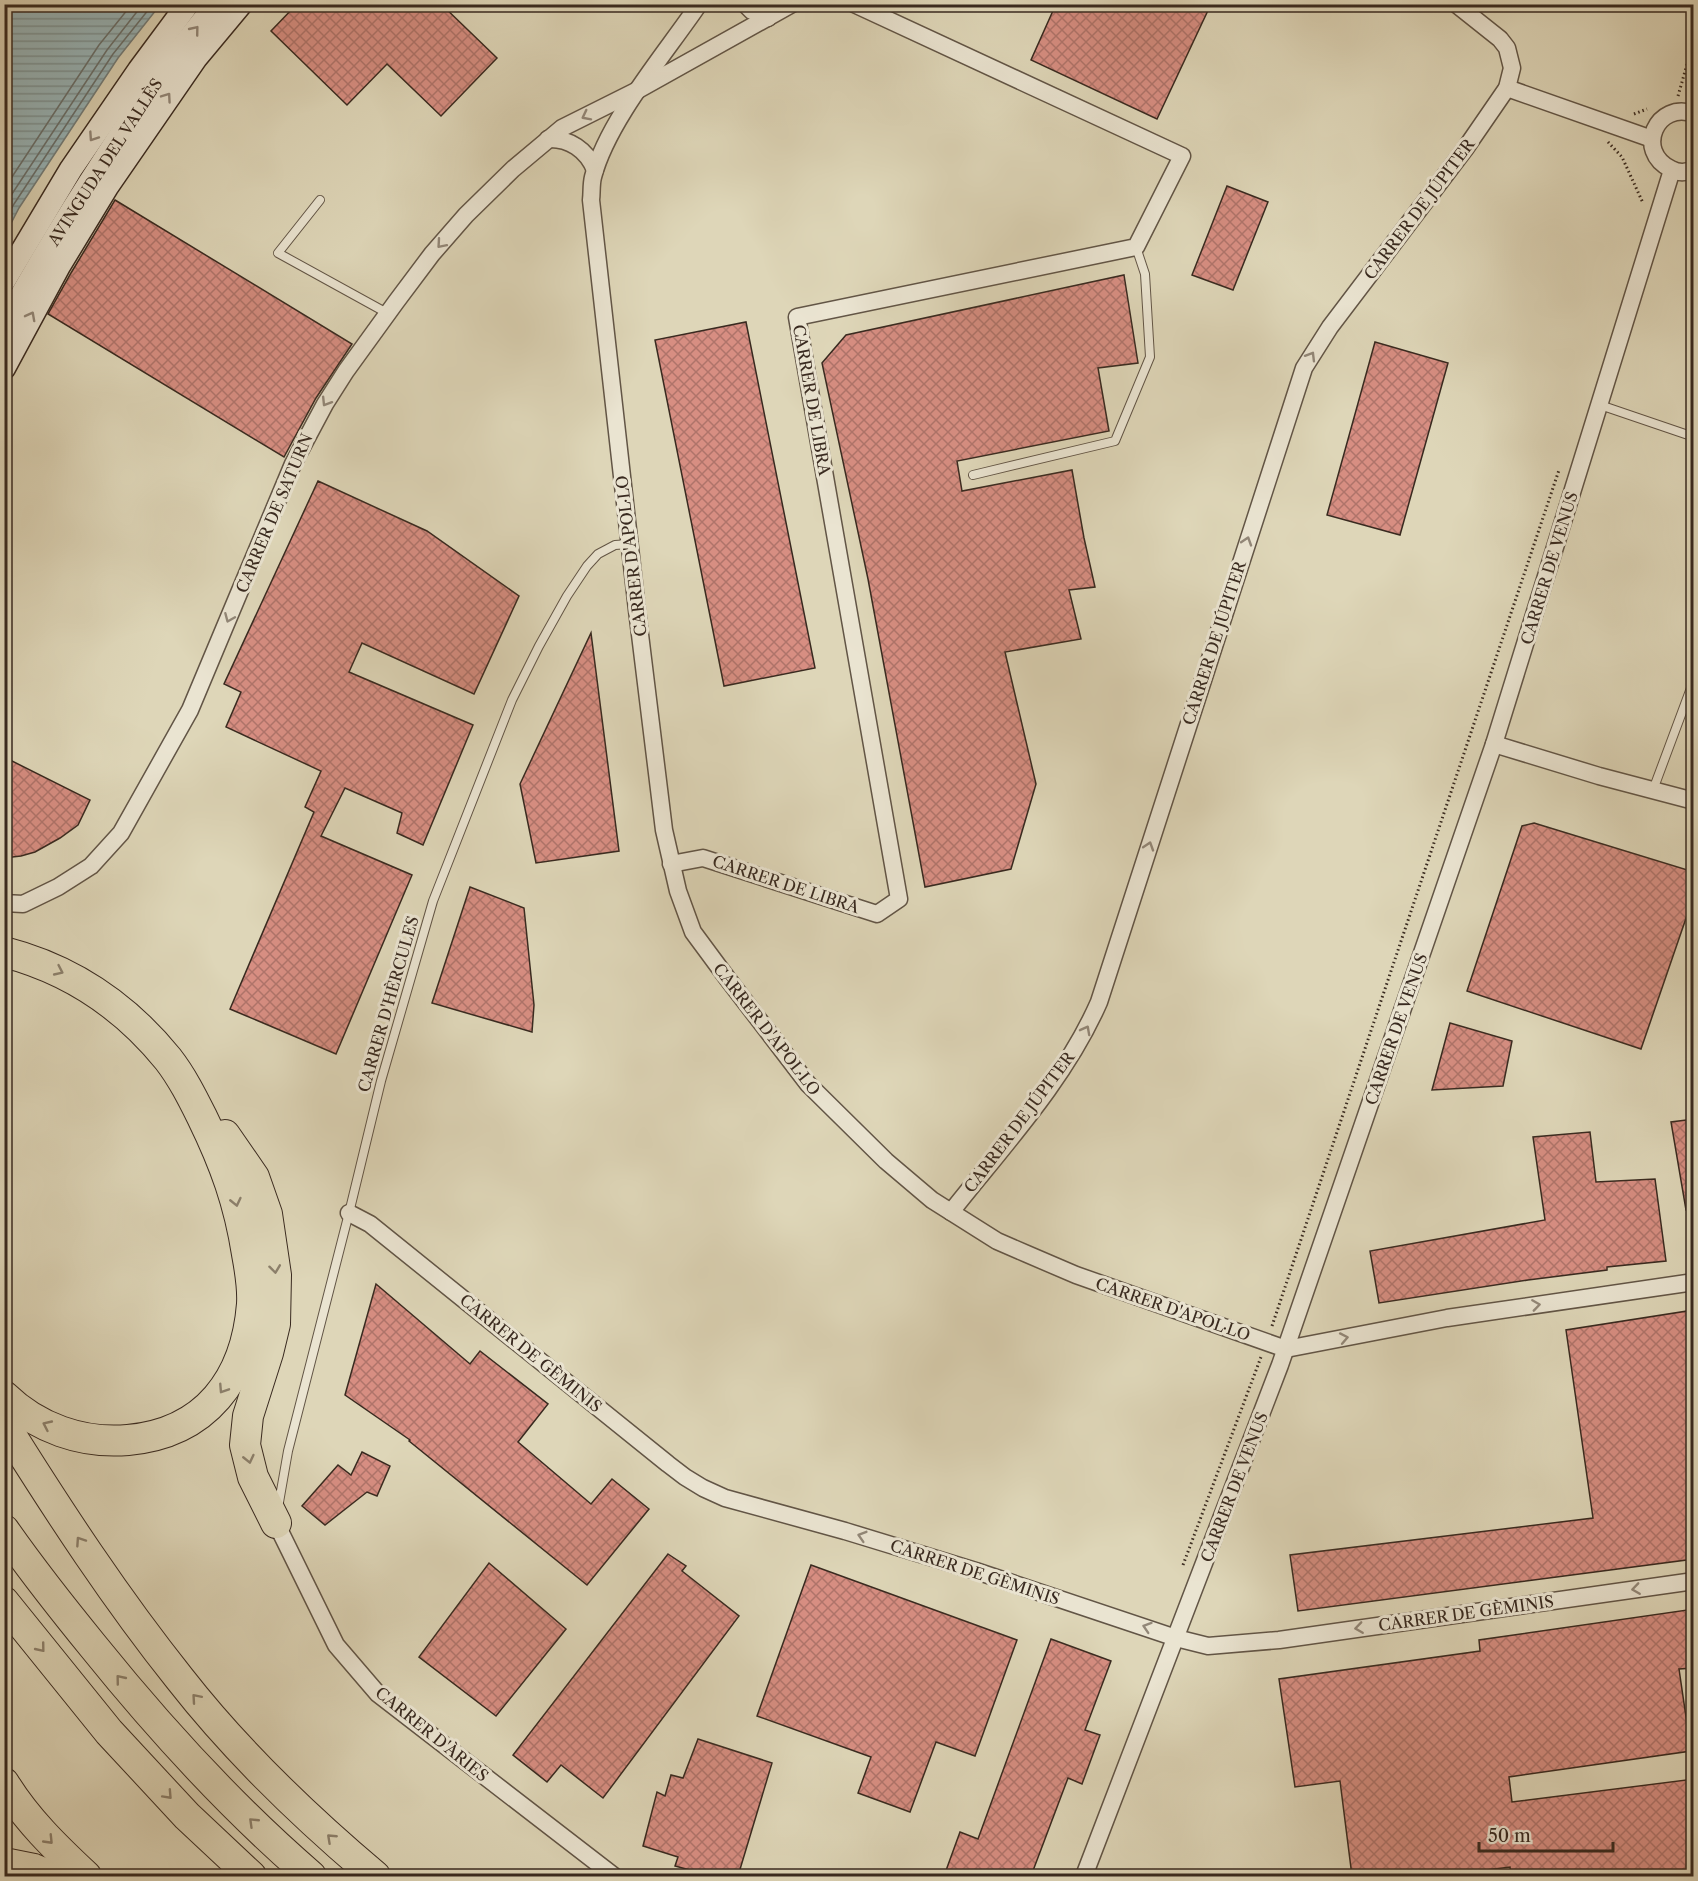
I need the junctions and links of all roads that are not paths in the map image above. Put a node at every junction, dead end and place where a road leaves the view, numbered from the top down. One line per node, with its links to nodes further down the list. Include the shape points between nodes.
1 (188, 4): 21 (main road, AVINGUDA DEL VALLÈS, one-way to 21, via 71,169)
2 (217, 4): 18 (main road, AVINGUDA DEL VALLÈS, one-way to 2, via 150,91)
3 (241, 4): 18 (main road, one-way to 3)
4 (699, 4): 11 (street, CARRER DE SATURN)
5 (745, 4): 9 (street)
6 (792, 4): 9 (street)
7 (854, 4): 20 (street, via 1182,156)
8 (1456, 4): 10 (street, via 1507,48 1512,68)
9 (768, 18): 11 (street)
10 (1507, 88): 14 (street); 37 (street, CARRER DE JÚPITER, one-way to 10, via 1058,1075 1099,1002 1304,368 1330,327)
11 (638, 90): 13 (street, CARRER DE SATURN, one-way to 13, via 561,128); 15 (street, CARRER D'APOL·LO, via 607,141)
12 (1694, 114): 14 (street, via 1677,112 1667,116 1656,126)
13 (548, 139): 15 (street, via 557,139 586,153); 22 (street, CARRER DE SATURN, one-way to 22, via 466,214)
14 (1652, 140): 16 (street, via 1657,159)
15 (596, 170): 28 (street, CARRER D'APOL·LO, via 591,200)
16 (1672, 170): 17 (street); 25 (street, CARRER DE VENUS)
17 (1694, 170)
18 (99, 183): 23 (main road, one-way to 18, via 59,266)
19 (320, 200): 22 (lane, via 278,254)
20 (1136, 247): 27 (lane, via 1145,274 1150,357 1114,441); 33 (street, CARRER DE LIBRA, via 797,317 899,899 877,914 703,858)
21 (4, 280)
22 (387, 313): 34 (street, CARRER DE SATURN, one-way to 34, via 309,431 190,710 121,833 91,866 57,887 23,904)
23 (9, 335): 24 (main road)
24 (4, 368)
25 (1600, 405): 26 (lane); 30 (street, CARRER DE VENUS)
26 (1694, 438)
27 (973, 475)
28 (629, 544): 33 (street, CARRER D'APOL·LO); 38 (lane, CARRER D'HÈRCULES, via 615,545 587,566 544,636 512,700 430,912 381,1081)
29 (1694, 680): 31 (lane)
30 (1494, 744): 31 (street); 40 (street, CARRER DE VENUS)
31 (1653, 790): 32 (street)
32 (1694, 801)
33 (671, 864): 37 (street, CARRER D'APOL·LO, via 693,932 808,1084 886,1161)
34 (4, 903)
35 (4, 952): 36 (highway, one-way to 36, via 68,975 105,999 137,1025)
36 (188, 1088): 41 (highway, one-way to 41, via 220,1154 235,1194 245,1239 252,1302 248,1336 238,1367 218,1398 193,1419 147,1438 100,1440 72,1436 45,1425); 43 (highway, one-way to 43, via 213,1116 254,1177 267,1214 276,1275 275,1324 248,1416 245,1445 253,1477)
37 (951, 1212): 40 (street, CARRER D'APOL·LO, via 997,1241 1076,1275)
38 (349, 1213): 43 (lane, CARRER D'HÈRCULES, via 288,1451); 47 (street, CARRER DE GÈMINIS, one-way to 38, via 987,1574 725,1498 703,1488 370,1224)
39 (1694, 1282): 40 (street, one-way to 39, via 1447,1318)
40 (1286, 1349): 47 (street, CARRER DE VENUS)
41 (4, 1396)
42 (4, 1424): 54 (highway, one-way to 42, via 287,1798 181,1681 98,1567)
43 (276, 1523): 55 (street, CARRER D'ÀRIES, via 336,1645 378,1694)
44 (4, 1530): 53 (highway, one-way to 44, via 215,1785 137,1700)
45 (1694, 1581): 47 (street, CARRER DE GÈMINIS, one-way to 47, via 1279,1640 1208,1646)
46 (4, 1602): 52 (highway, one-way to 52, via 109,1732 187,1816)
47 (1176, 1638): 56 (street, CARRER DE VENUS)
48 (4, 1783): 51 (highway, one-way to 51, via 38,1829)
49 (4, 1863): 50 (highway)
50 (51, 1876)
51 (86, 1876)
52 (251, 1876)
53 (311, 1876)
54 (375, 1876)
55 (614, 1876)
56 (1084, 1876)

